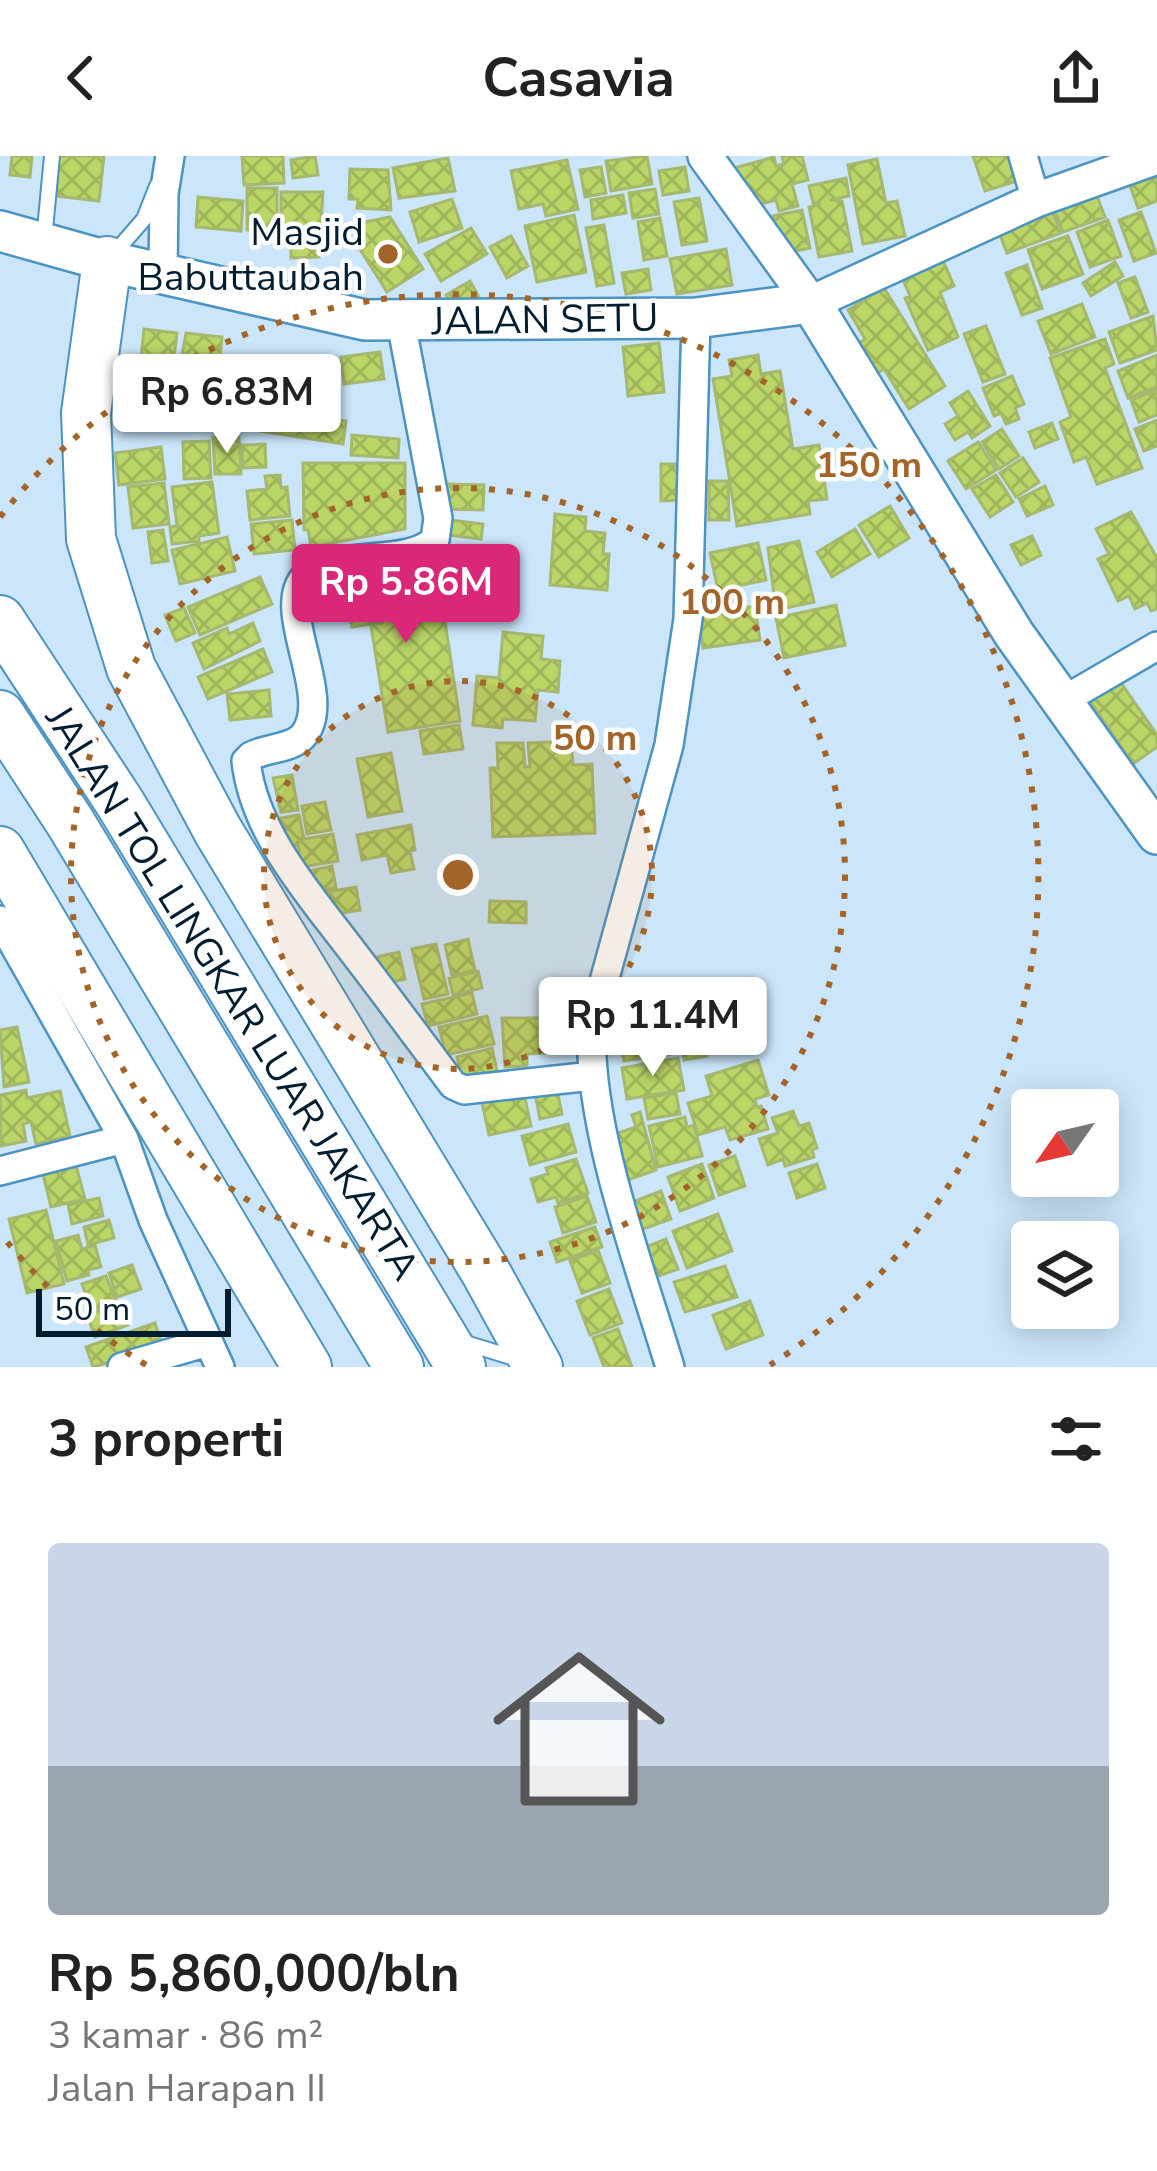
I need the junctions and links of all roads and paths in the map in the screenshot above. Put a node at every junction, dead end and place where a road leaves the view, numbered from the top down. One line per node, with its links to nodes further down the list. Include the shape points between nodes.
1 (52, 156): 8 (lane)
2 (172, 156): 9 (lane, via 143,219); 10 (street)
3 (705, 156): 11 (street)
4 (1023, 156): 6 (street)
5 (1157, 157): 6 (street)
6 (1036, 200): 11 (street)
7 (0, 232): 8 (main road, JALAN SETU)
8 (44, 243): 9 (main road, JALAN SETU)
9 (107, 262): 10 (main road, JALAN SETU); 27 (highway, via 86,413 91,538 130,668 218,831)
10 (164, 275): 13 (main road, JALAN SETU, via 341,318)
11 (812, 303): 12 (main road, JALAN SETU); 16 (main road, via 1014,634)
12 (696, 318): 13 (main road, JALAN SETU); 22 (street, via 688,619 669,745 592,1025)
13 (401, 322): 22 (street, via 438,531 430,545 318,568 298,586 314,713 294,743 246,761 258,809 297,877 453,1085)
14 (0, 620): 25 (highway, JALAN TOL LINGKAR LUAR JAKARTA)
15 (1157, 646): 16 (street)
16 (1064, 700): 18 (main road)
17 (0, 715): 30 (highway, JALAN TOL LINGKAR LUAR JAKARTA)
18 (1157, 834)
19 (0, 851): 29 (highway)
20 (0, 920): 21 (street)
21 (12, 963): 23 (street)
22 (592, 1076): 31 (street)
23 (124, 1139): 24 (street); 26 (street)
24 (0, 1171)
25 (452, 1352): 27 (lane)
26 (214, 1354): 28 (street)
27 (537, 1366)
28 (122, 1367)
29 (308, 1367)
30 (399, 1367)
31 (670, 1367)

